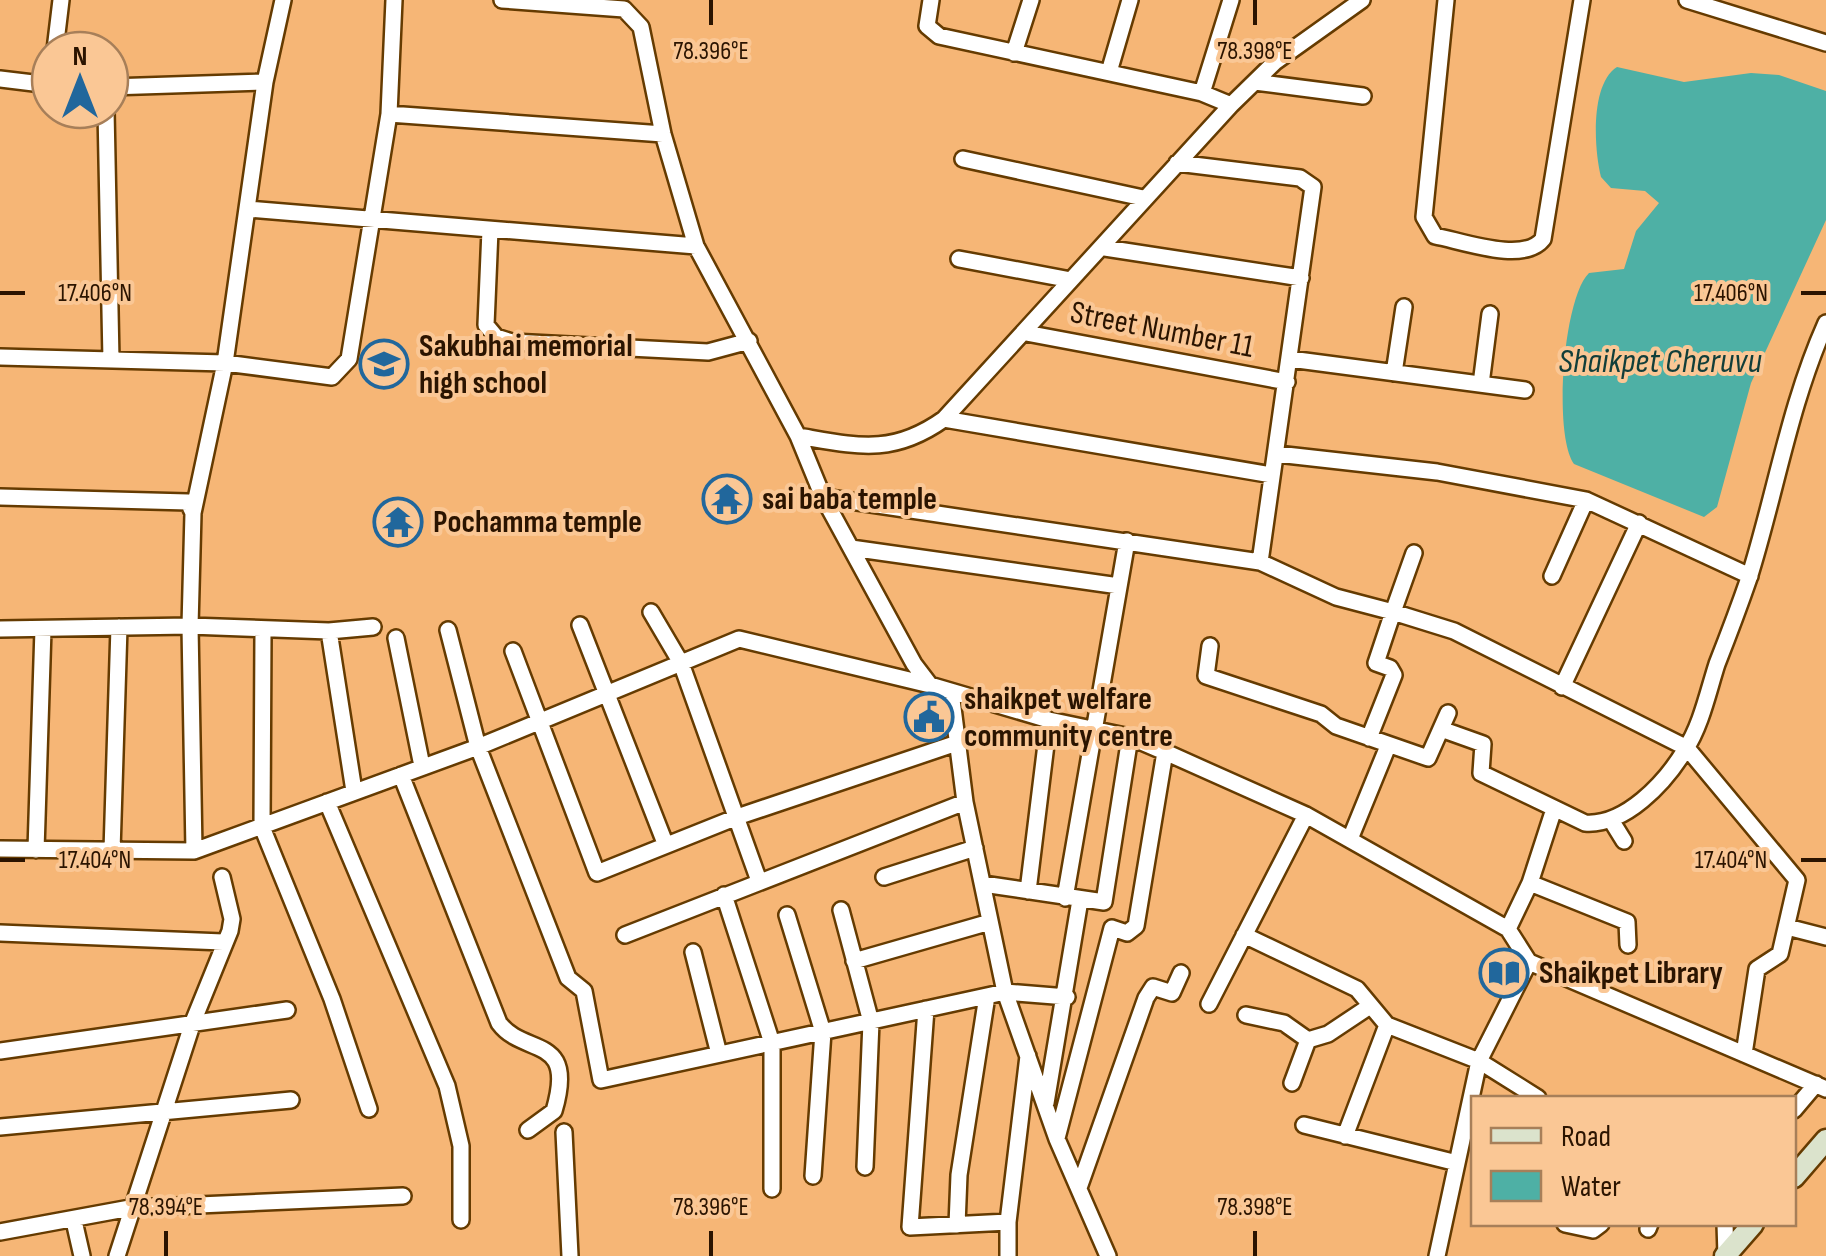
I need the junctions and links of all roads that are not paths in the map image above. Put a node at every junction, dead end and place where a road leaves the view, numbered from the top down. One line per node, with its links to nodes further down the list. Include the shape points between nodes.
1 (61, 0): 13 (street)
2 (282, 0): 18 (street)
3 (394, 0): 25 (street)
4 (502, 0): 27 (street, via 634,15)
5 (931, 0): 15 (street, via 930,31)
6 (1031, 0): 15 (street)
7 (1130, 0): 16 (street)
8 (1231, 0): 22 (street)
9 (1362, 0): 19 (street)
10 (1446, 0): 11 (street, via 1424,218 1435,236 1522,251 1543,239)
11 (1582, 0)
12 (1687, 0): 14 (street)
13 (57, 30)
14 (1826, 44)
15 (1014, 53): 16 (street)
16 (1108, 72): 22 (street)
17 (0, 79): 20 (street)
18 (265, 82): 21 (street); 31 (street)
19 (1255, 82): 23 (street); 24 (street)
20 (30, 83)
21 (130, 86)
22 (1202, 93): 24 (street)
23 (1363, 96)
24 (1231, 105): 29 (street)
25 (389, 114): 27 (street); 32 (street)
26 (106, 130): 45 (street)
27 (663, 134): 34 (street)
28 (964, 159): 30 (street)
29 (1178, 163): 30 (street); 37 (street, via 1307,181 1314,197)
30 (1143, 198): 35 (street)
31 (247, 209): 32 (street); 47 (street)
32 (372, 222): 33 (street); 47 (street, via 349,360 332,376)
33 (490, 230): 34 (street); 43 (street, via 486,326 496,337 708,352)
34 (696, 246): 43 (street)
35 (1105, 248): 37 (street); 38 (street)
36 (958, 258): 38 (street)
37 (1301, 278): 46 (street)
38 (1071, 280): 42 (street)
39 (1404, 307): 48 (street)
40 (1490, 314): 50 (street)
41 (1826, 322): 66 (street, via 1803,374)
42 (1026, 333): 49 (street, Street Number 11); 52 (street)
43 (750, 341): 53 (street)
44 (0, 357): 45 (street)
45 (112, 360): 47 (street)
46 (1290, 360): 48 (street); 49 (street)
47 (225, 363): 59 (street)
48 (1394, 373): 50 (street)
49 (1287, 382): 54 (street)
50 (1481, 384): 51 (street)
51 (1525, 390)
52 (944, 419): 53 (street, via 916,439 891,446); 55 (street)
53 (798, 436): 57 (street)
54 (1277, 454): 55 (street); 58 (street, via 1437,472)
55 (1272, 476): 64 (street)
56 (0, 497): 59 (street, via 176,500 188,502)
57 (823, 497): 61 (street); 62 (street)
58 (1586, 500): 60 (street); 65 (street)
59 (193, 512): 71 (street)
60 (1638, 523): 66 (street); 84 (street)
61 (1127, 541): 64 (street); 67 (street)
62 (851, 548): 67 (street); 83 (street)
63 (1414, 554): 69 (street)
64 (1260, 562): 69 (street, via 1336,596)
65 (1552, 576)
66 (1750, 576): 97 (street)
67 (1118, 586): 90 (street)
68 (652, 612): 82 (street)
69 (1393, 612): 84 (street, via 1454,632); 93 (street, via 1376,662 1394,675)
70 (580, 624): 86 (street)
71 (190, 626): 73 (street); 77 (street); 116 (street)
72 (373, 626): 78 (street)
73 (119, 627): 74 (street); 115 (street)
74 (43, 629): 75 (street); 114 (street)
75 (0, 630)
76 (448, 630): 96 (street)
77 (263, 632): 78 (street); 108 (street)
78 (329, 632): 101 (street)
79 (396, 638): 99 (street)
80 (1210, 646): 93 (street, via 1206,676 1321,714)
81 (513, 651): 88 (street)
82 (681, 664): 83 (street, via 739,639); 86 (street); 106 (street)
83 (930, 685): 85 (street)
84 (1562, 687): 97 (street)
85 (951, 692): 89 (street); 94 (street)
86 (607, 694): 88 (street); 111 (street)
87 (1448, 713): 91 (street)
88 (543, 720): 96 (street); 111 (street, via 597,873)
89 (1049, 720): 90 (street); 122 (street)
90 (1093, 727): 92 (street); 124 (street)
91 (1442, 730): 95 (street, via 1430,758); 104 (street, via 1483,744 1481,773)
92 (1130, 738): 98 (street); 124 (street, via 1104,902)
93 (1369, 738): 95 (street)
94 (958, 743): 103 (street); 106 (street)
95 (1388, 746): 109 (street)
96 (478, 747): 99 (street); 155 (street, via 568,978 584,991 601,1080)
97 (1687, 748): 107 (street, via 1660,783); 128 (street, via 1798,880)
98 (1166, 752): 105 (street); 174 (street, via 1136,926 1127,933 1112,928)
99 (422, 766): 100 (street)
100 (401, 774): 101 (street); 171 (street, via 498,1023 547,1051 558,1068 554,1112)
101 (354, 791): 102 (street)
102 (327, 802): 108 (street); 184 (street, via 447,1086 461,1146)
103 (965, 802): 112 (street); 119 (street)
104 (1554, 808): 107 (street, via 1585,823); 120 (street)
105 (1306, 816): 109 (street); 132 (street)
106 (737, 817): 111 (street); 119 (street)
107 (1611, 820): 110 (street)
108 (262, 827): 116 (street); 166 (street)
109 (1350, 839): 129 (street)
110 (1624, 842)
111 (665, 844)
112 (976, 848): 118 (street); 121 (street)
113 (0, 849): 114 (street)
114 (36, 850): 115 (street)
115 (112, 852): 116 (street)
116 (194, 852)
117 (222, 877): 134 (street, via 232,918)
118 (884, 878)
119 (759, 881): 123 (street)
120 (1530, 883): 129 (street); 135 (street, via 1627,922)
121 (983, 884): 122 (street); 127 (street)
122 (1028, 891): 124 (street)
123 (724, 895): 131 (street); 153 (street)
124 (1072, 899): 142 (street)
125 (841, 910): 137 (street)
126 (787, 915): 151 (street)
127 (990, 922): 137 (street); 140 (street)
128 (1788, 926): 133 (street); 157 (street, via 1778,958 1757,969)
129 (1508, 930): 138 (street)
130 (0, 933): 134 (street)
131 (625, 935)
132 (1244, 935): 143 (street); 144 (street, via 1357,989)
133 (1826, 937)
134 (223, 942): 148 (street)
135 (1628, 945)
136 (692, 952): 155 (street)
137 (854, 961): 149 (street)
138 (1529, 962): 157 (street); 158 (street)
139 (1181, 973): 180 (street, via 1172,992 1153,987 1146,998)
140 (1005, 992): 141 (street); 142 (street); 156 (street)
141 (987, 996): 145 (street); 187 (street)
142 (1066, 997): 164 (street)
143 (1209, 1004)
144 (1370, 1006): 150 (street); 152 (street)
145 (926, 1009): 149 (street); 187 (street, via 910,1227)
146 (287, 1010): 148 (street)
147 (1246, 1015): 152 (street, via 1284,1023)
148 (193, 1022): 154 (street); 165 (street)
149 (870, 1022): 151 (street); 177 (street)
150 (1387, 1025): 158 (street); 173 (street)
151 (823, 1032): 153 (street); 179 (street)
152 (1308, 1040): 159 (street)
153 (772, 1043): 155 (street); 181 (street)
154 (0, 1051)
155 (719, 1054)
156 (1028, 1054): 164 (street); 186 (street)
157 (1744, 1054): 160 (street)
158 (1479, 1061): 161 (street); 162 (street)
159 (1292, 1083)
160 (1821, 1086): 168 (street)
161 (1473, 1096)
162 (1535, 1096)
163 (291, 1100): 165 (street)
164 (1046, 1104): 174 (street)
165 (168, 1108): 170 (street); 183 (street)
166 (369, 1108)
167 (1471, 1108): 176 (street)
168 (1796, 1108)
169 (1304, 1125): 173 (street)
170 (0, 1127)
171 (528, 1130)
172 (564, 1132): 196 (street)
173 (1345, 1136): 176 (street)
174 (1057, 1139): 180 (street)
175 (1826, 1140): 178 (street)
176 (1463, 1156): 199 (street)
177 (865, 1167)
178 (1796, 1175)
179 (814, 1176)
180 (1080, 1184): 198 (street)
181 (772, 1188)
182 (403, 1196): 183 (street)
183 (130, 1208): 185 (street); 195 (street)
184 (462, 1220)
185 (74, 1222): 192 (street); 194 (street)
186 (1008, 1222): 187 (street); 197 (street)
187 (957, 1226)
188 (1575, 1226): 189 (street)
189 (1599, 1226)
190 (1725, 1226): 193 (street)
191 (1751, 1226): 193 (street)
192 (0, 1232)
193 (1726, 1255)
194 (82, 1256)
195 (117, 1256)
196 (570, 1256)
197 (1008, 1256)
198 (1108, 1256)
199 (1437, 1256)

